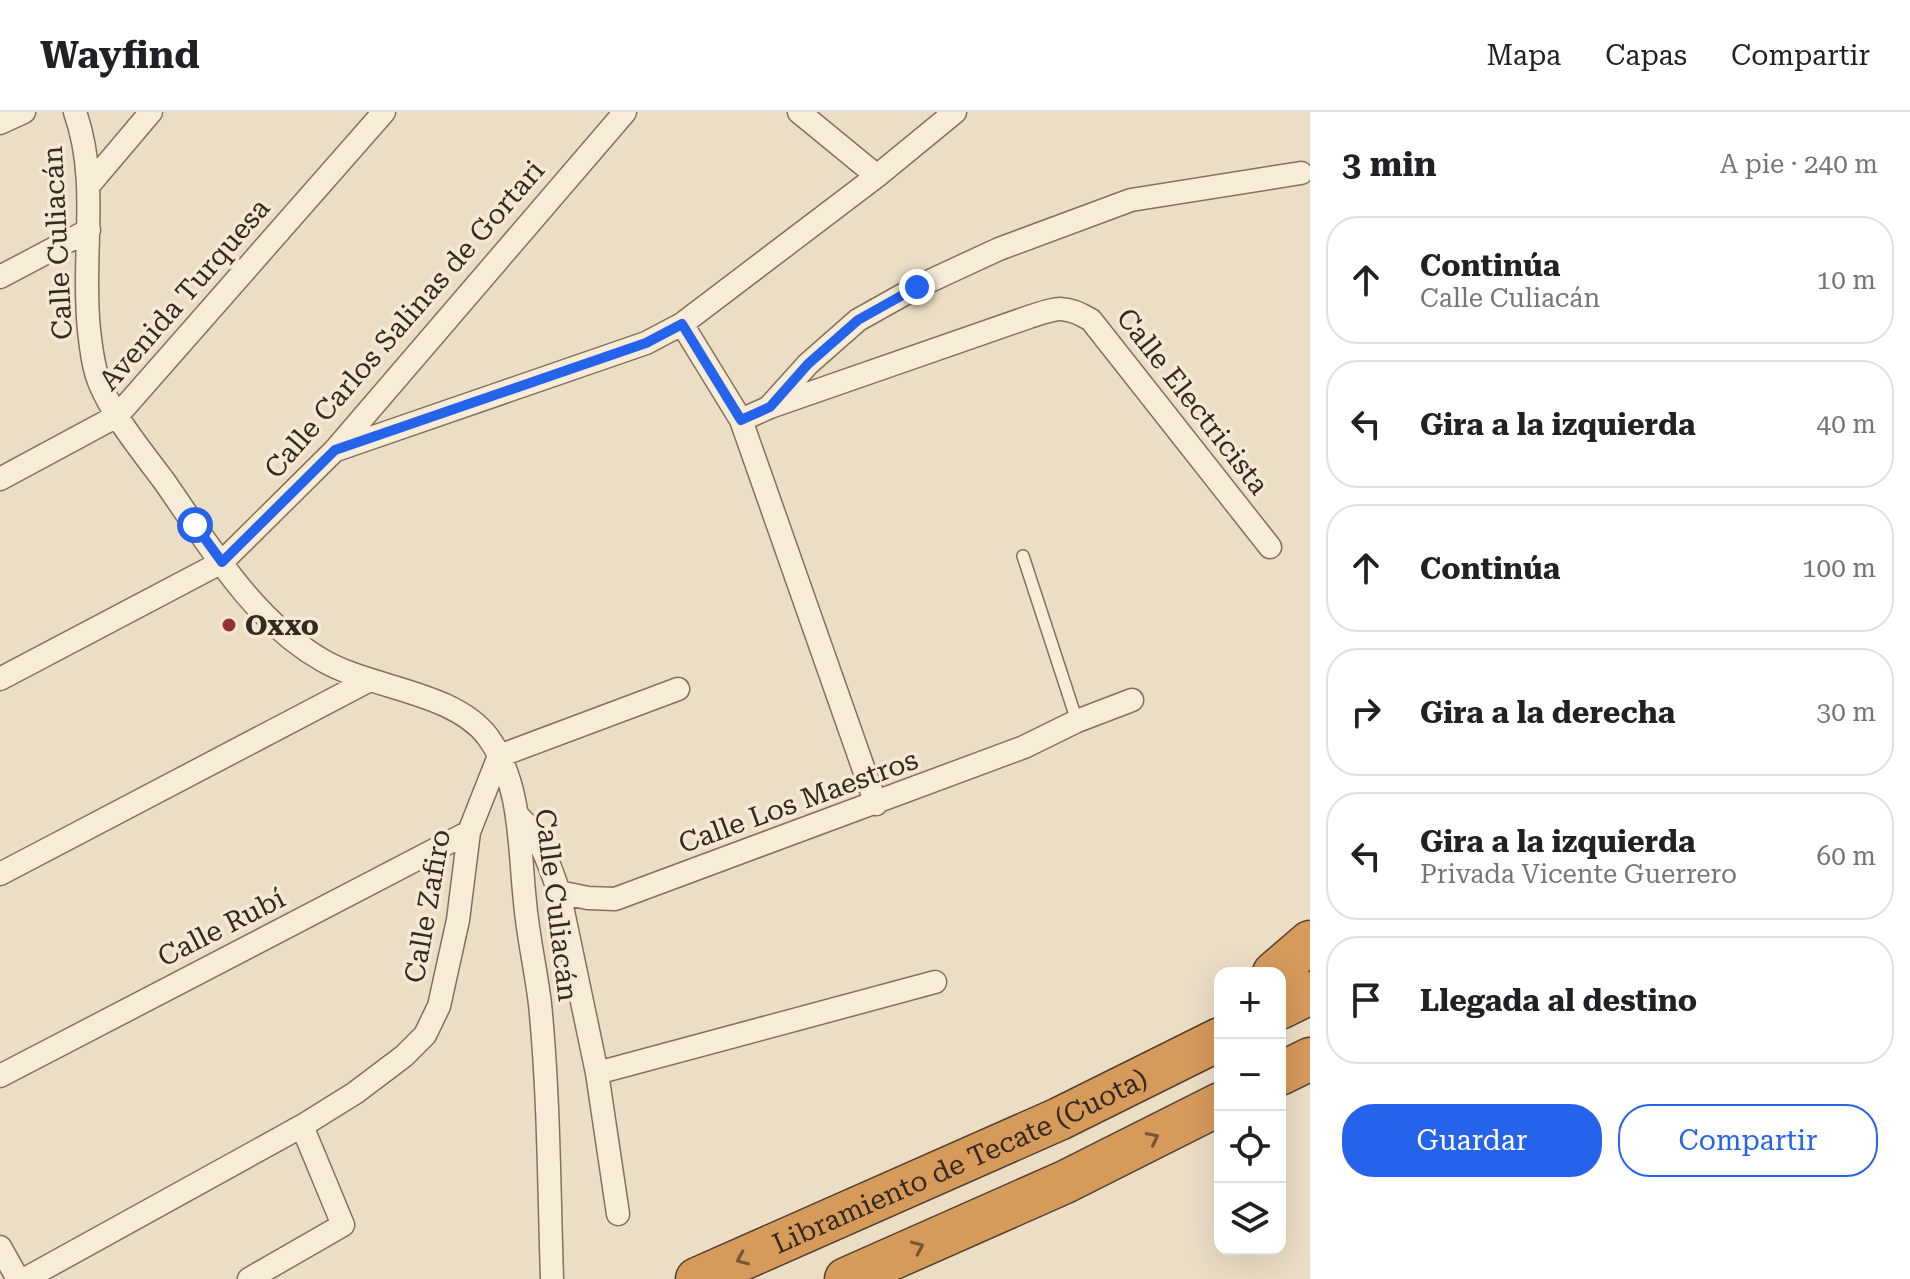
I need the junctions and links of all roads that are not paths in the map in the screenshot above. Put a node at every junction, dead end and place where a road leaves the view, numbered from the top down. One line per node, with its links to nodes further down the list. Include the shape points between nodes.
1 (24, 112): 8 (street)
2 (75, 112): 11 (street, Calle Culiacán, via 85,140)
3 (151, 112): 11 (street)
4 (384, 112): 16 (street, Avenida Turquesa)
5 (625, 112): 18 (street, Calle Carlos Salinas de Gortari)
6 (799, 112): 10 (street)
7 (955, 112): 10 (street)
8 (0, 123)
9 (1301, 173): 15 (street, via 1131,200 999,249 858,320)
10 (877, 176): 14 (street)
11 (90, 184): 12 (street, Calle Culiacán)
12 (89, 230): 13 (street); 16 (street, Calle Culiacán, via 86,304 91,343 99,381)
13 (0, 277)
14 (682, 324): 17 (street); 18 (street, via 632,348)
15 (770, 407): 17 (street, Calle Electricista); 20 (street, Calle Electricista, via 1047,312 1074,309 1091,320)
16 (117, 416): 19 (street, Avenida Turquesa); 22 (street, Calle Culiacán)
17 (741, 420): 29 (street)
18 (335, 450): 22 (street, Calle Carlos Salinas de Gortari)
19 (0, 479)
20 (1270, 547)
21 (1023, 556): 27 (lane)
22 (222, 562): 23 (street, Calle Carlos Salinas de Gortari); 24 (street, Calle Culiacán, via 259,610 290,637 322,660)
23 (0, 679)
24 (368, 681): 28 (street, Calle Culiacán, via 446,705 475,723); 32 (street)
25 (678, 689): 28 (street)
26 (1132, 700): 27 (street, Calle Los Maestros)
27 (1077, 721): 29 (street, Calle Los Maestros)
28 (499, 756): 30 (street, Calle Culiacán); 31 (street, Calle Zafiro)
29 (876, 804): 33 (street, Calle Los Maestros, via 615,899)
30 (519, 817): 33 (street, via 539,841); 55 (street, Calle Culiacán, via 540,1004)
31 (469, 832): 45 (street, Calle Rubí); 49 (street, Calle Zafiro, via 458,920 439,1006 425,1035 355,1093)
32 (0, 874)
33 (559, 892): 43 (street)
34 (1310, 942): 35 (highway)
35 (1281, 967)
36 (935, 982): 43 (street)
37 (1310, 993): 38 (highway)
38 (1286, 1005)
39 (1214, 1019): 48 (highway)
40 (1214, 1042): 48 (highway, Libramiento de Tecate (Cuota))
41 (1310, 1059): 42 (highway)
42 (1286, 1071)
43 (597, 1073): 50 (street)
44 (1310, 1075): 46 (highway)
45 (0, 1076)
46 (1286, 1081)
47 (1214, 1107): 57 (highway, one-way to 47, via 1065,1182)
48 (1059, 1119): 56 (highway, Libramiento de Tecate (Cuota), one-way to 56)
49 (302, 1126): 53 (street, Calle Zafiro); 54 (street, via 343,1225)
50 (618, 1214)
51 (0, 1247): 52 (street)
52 (18, 1279)
53 (25, 1279)
54 (249, 1279)
55 (552, 1279)
56 (697, 1279)
57 (846, 1279)

